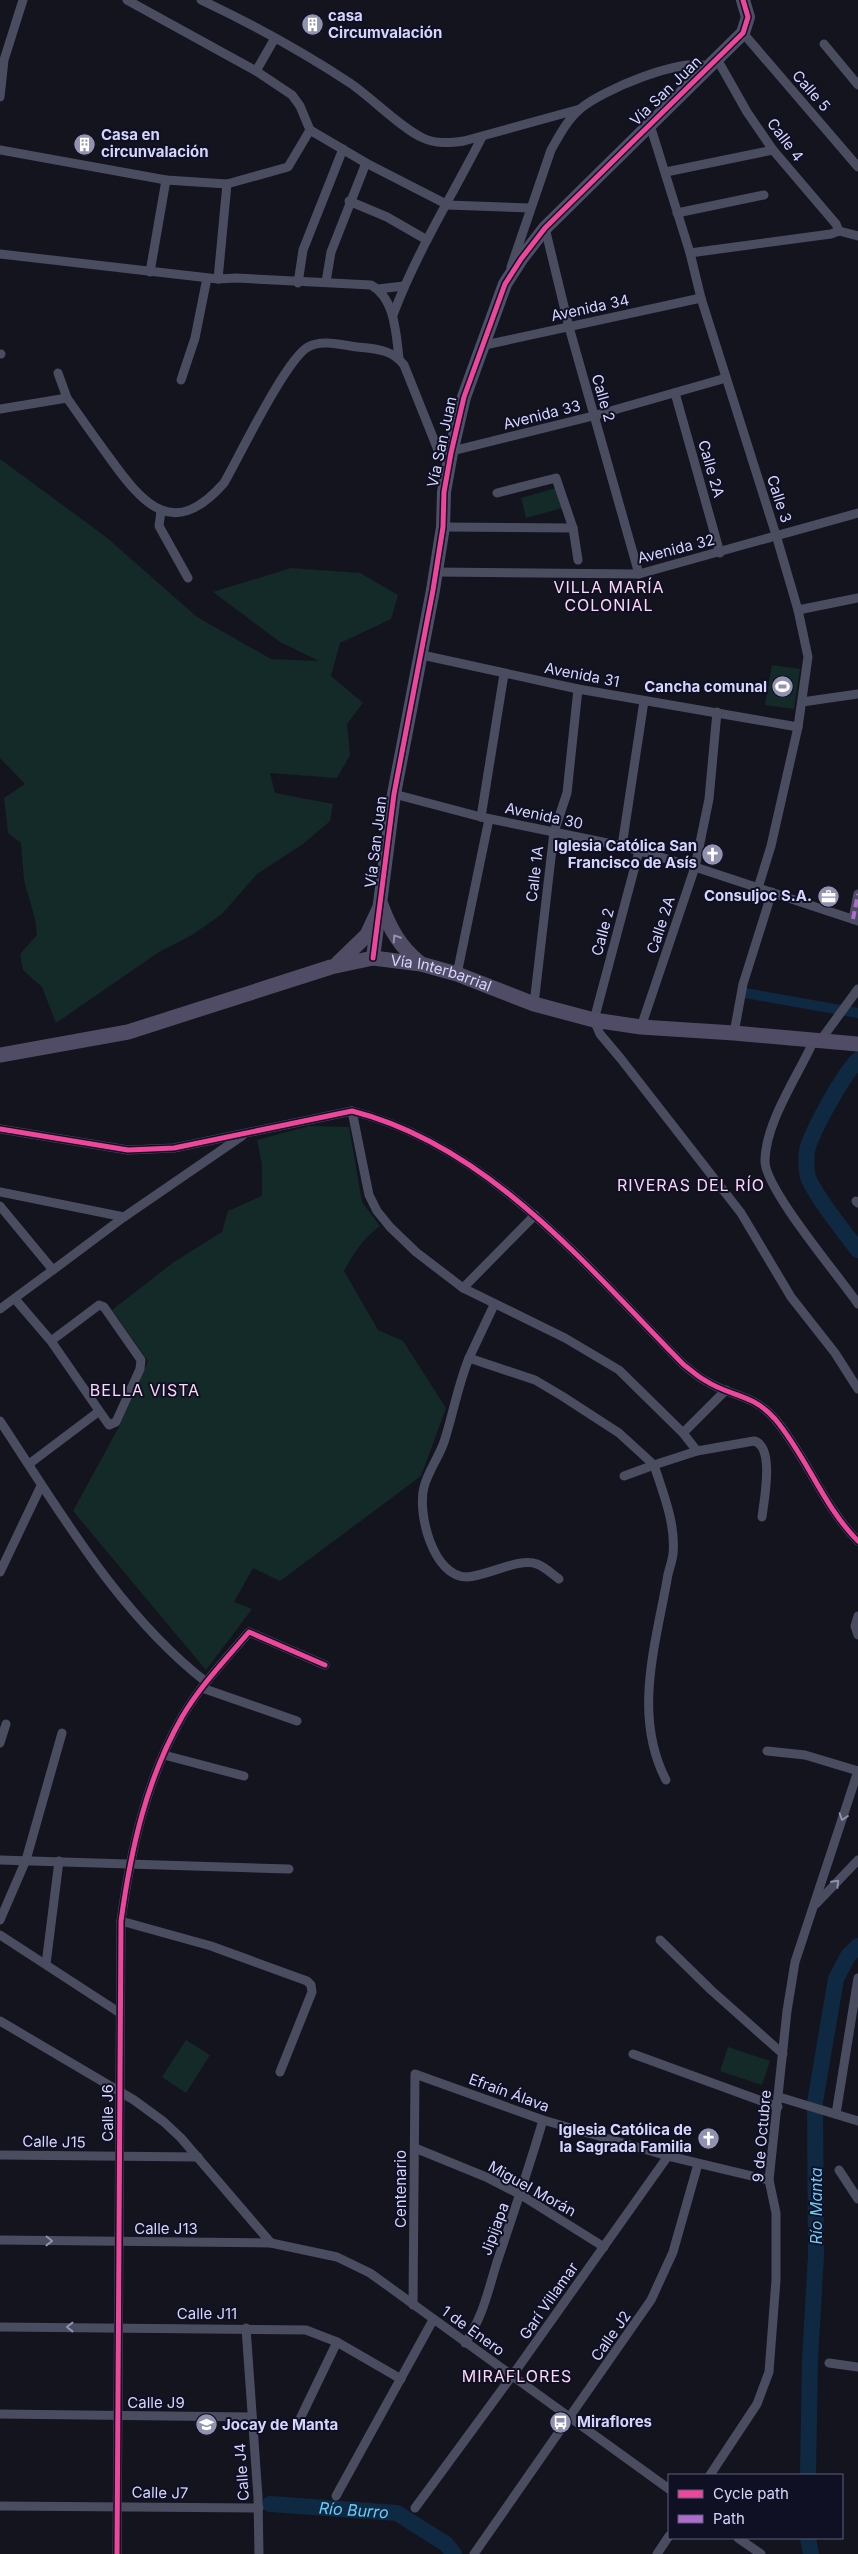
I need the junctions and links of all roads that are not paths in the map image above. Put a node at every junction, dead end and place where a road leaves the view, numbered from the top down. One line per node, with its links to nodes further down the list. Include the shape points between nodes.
1 (23, 0): 9 (street)
2 (127, 0): 10 (street)
3 (201, 0): 6 (street)
4 (743, 0): 5 (street, via 748,17)
5 (743, 33): 8 (street, Vía San Juan); 21 (street, Calle 5)
6 (275, 38): 10 (street); 16 (street, via 338,76 421,137 446,143)
7 (824, 44): 11 (street)
8 (713, 63): 13 (street, via 698,63 649,74 624,83); 14 (street, Vía San Juan); 19 (street, Calle 4)
9 (2, 71): 12 (street)
10 (256, 71): 15 (street, via 292,95)
11 (858, 85)
12 (0, 97)
13 (580, 109): 16 (street); 28 (street, via 551,150)
14 (650, 125): 22 (street, Calle 3); 30 (street, Vía San Juan)
15 (310, 130): 17 (street); 24 (street, via 288,167)
16 (482, 137): 27 (street)
17 (343, 149): 20 (street); 40 (street, via 303,250)
18 (0, 150): 23 (street)
19 (773, 150): 22 (street); 31 (street, Calle 4)
20 (366, 163): 26 (street); 27 (street)
21 (858, 167)
22 (666, 172): 29 (street, Calle 3)
23 (166, 180): 24 (street); 36 (street)
24 (227, 184): 38 (street)
25 (764, 194): 29 (street)
26 (349, 201): 33 (street, via 387,217); 39 (street, via 331,252)
27 (448, 205): 28 (street); 33 (street)
28 (530, 208): 41 (street)
29 (677, 213): 34 (street, Calle 3)
30 (544, 228): 41 (street, Vía San Juan); 46 (street, Calle 2)
31 (839, 231): 32 (street); 34 (street)
32 (858, 236)
33 (427, 240): 42 (street)
34 (690, 253): 44 (street, Calle 3)
35 (0, 254): 36 (street)
36 (150, 272): 37 (street)
37 (207, 278): 38 (street); 51 (street, via 195,338)
38 (218, 280): 40 (street, via 244,278)
39 (326, 282): 40 (street); 43 (street, via 365,284)
40 (298, 283)
41 (505, 284): 47 (street, Vía San Juan)
42 (404, 286): 43 (street); 45 (street)
43 (378, 289): 45 (street)
44 (701, 298): 46 (street, Avenida 34); 50 (street, Calle 3)
45 (393, 315): 48 (street)
46 (569, 327): 47 (street, Avenida 34); 55 (street, Calle 2)
47 (485, 345): 56 (street, Vía San Juan, via 464,397)
48 (399, 358): 56 (street, via 438,450); 58 (street, via 385,350 328,343 309,346 288,368 224,483 211,498 193,509 174,513)
49 (58, 373): 53 (street)
50 (726, 378): 52 (street, Avenida 33); 62 (street, Calle 3)
51 (182, 380)
52 (676, 393): 55 (street, Avenida 33); 63 (street, Calle 2A)
53 (67, 398): 54 (street); 58 (street, via 129,485 150,505)
54 (0, 409)
55 (593, 416): 56 (street, Avenida 33); 66 (street, Calle 2)
56 (451, 452): 60 (street, Vía San Juan, via 444,492)
57 (497, 493): 61 (street, via 556,478)
58 (161, 510): 67 (street, via 159,526)
59 (858, 513): 62 (street, Avenida 32)
60 (443, 527): 61 (street); 65 (street, Vía San Juan)
61 (574, 528): 64 (street)
62 (776, 536): 63 (street, Avenida 32); 69 (street, Calle 3)
63 (720, 553): 66 (street, Avenida 32)
64 (578, 560)
65 (435, 572): 66 (street, Avenida 32); 70 (street, Vía San Juan)
66 (639, 574)
67 (188, 578)
68 (858, 598): 69 (street)
69 (798, 610): 75 (street, Calle 3, via 808,657)
70 (422, 655): 71 (street, Avenida 31); 78 (street, Vía San Juan)
71 (504, 674): 72 (street, Avenida 31); 79 (street)
72 (578, 689): 74 (street, Avenida 31); 80 (street, Calle 1A, via 567,793)
73 (858, 694): 75 (street)
74 (644, 701): 76 (street, Avenida 31); 81 (street)
75 (802, 702): 77 (street, Calle 3)
76 (717, 712): 77 (street, Avenida 31); 83 (street, Calle 2A, via 710,799)
77 (798, 727): 84 (street, Calle 3)
78 (394, 794): 79 (street, Avenida 30); 87 (street, Vía San Juan)
79 (484, 818): 80 (street, Avenida 30); 92 (street)
80 (554, 832): 81 (street, Avenida 30); 94 (street, Calle 1A)
81 (622, 846): 82 (street, Avenida 30)
82 (639, 851): 83 (street, Avenida 30); 95 (street, Calle 2)
83 (695, 867): 84 (street, Avenida 30); 96 (street, Calle 2A)
84 (758, 888): 85 (street, Avenida 30)
85 (772, 892): 88 (street, Avenida 30); 97 (street, via 743,984)
86 (858, 894): 88 (street)
87 (381, 905): 89 (street, Vía San Juan); 90 (main road, one-way to 87, via 398,941); 91 (main road, via 367,935 352,952)
88 (855, 920)
89 (373, 958): 90 (main road, Vía Interbarrial); 91 (main road, Vía Interbarrial)
90 (421, 964): 92 (main road, Vía Interbarrial)
91 (331, 967): 100 (main road, Vía Interbarrial, via 128,1032)
92 (457, 974): 94 (main road, Vía Interbarrial)
93 (858, 989): 98 (street)
94 (534, 1004): 95 (main road, Vía Interbarrial)
95 (594, 1020): 96 (main road, Vía Interbarrial); 117 (street, via 609,1046 741,1213 792,1297 835,1353)
96 (641, 1027): 97 (main road, Vía Interbarrial)
97 (734, 1033): 98 (main road, Vía Interbarrial)
98 (821, 1041): 99 (main road, Vía Interbarrial); 111 (street, via 768,1140 765,1171 810,1241)
99 (858, 1044)
100 (0, 1055)
101 (352, 1111): 103 (street); 106 (street, via 379,1118 432,1143); 109 (street, via 364,1179 377,1211 416,1252)
102 (0, 1129): 103 (street, via 128,1150 174,1148)
103 (246, 1134): 107 (street)
104 (0, 1192): 107 (street)
105 (1, 1210): 108 (street)
106 (535, 1215): 109 (street); 116 (street, via 684,1365 706,1382)
107 (124, 1217): 108 (street)
108 (52, 1270): 110 (street)
109 (463, 1288): 112 (street)
110 (15, 1299): 113 (street); 114 (street)
111 (858, 1304)
112 (494, 1305): 115 (street); 120 (street, via 565,1338 619,1370)
113 (0, 1309)
114 (51, 1341): 118 (street); 118 (street, via 101,1305 139,1356 140,1369 116,1422 109,1425)
115 (469, 1358): 123 (street, via 535,1380 619,1433); 129 (street, via 444,1443 423,1487 427,1538 449,1570 466,1577 525,1562 537,1564)
116 (726, 1390): 120 (street); 127 (street, via 752,1399 774,1418 800,1453 842,1525)
117 (858, 1390)
118 (98, 1412): 122 (street)
119 (0, 1421): 122 (street)
120 (683, 1433): 121 (street)
121 (697, 1450): 123 (street); 126 (street, via 754,1441 764,1447 767,1477)
122 (29, 1464): 125 (street)
123 (654, 1465): 124 (street); 142 (street, via 672,1525 673,1553 647,1694 653,1749)
124 (624, 1476)
125 (42, 1486): 128 (street); 133 (street, via 115,1589)
126 (762, 1517)
127 (858, 1541)
128 (0, 1572)
129 (559, 1579)
130 (858, 1616): 131 (street, via 855,1626)
131 (858, 1635)
132 (325, 1665): 133 (street, Calle J6, via 248,1632)
133 (204, 1686): 134 (street); 139 (street, Calle J6, via 182,1717)
134 (296, 1721)
135 (6, 1724): 137 (street)
136 (62, 1733): 144 (street)
137 (0, 1743)
138 (767, 1751): 140 (street, via 805,1755)
139 (164, 1755): 141 (street); 147 (street, Calle J6, via 146,1800)
140 (858, 1771): 149 (street, 9 de Octubre, one-way to 149)
141 (244, 1776)
142 (666, 1780)
143 (0, 1860): 144 (street)
144 (26, 1860): 146 (street); 150 (street)
145 (858, 1860): 149 (street, 9 de Octubre, one-way to 145)
146 (59, 1861): 147 (street); 154 (street)
147 (129, 1865): 148 (street); 151 (street, Calle J6)
148 (289, 1870)
149 (814, 1906): 159 (street, 9 de Octubre, via 795,1962)
150 (0, 1920)
151 (121, 1921): 156 (street, Calle J6); 160 (street, via 212,1946 307,1981 312,1992)
152 (0, 1935): 154 (street)
153 (660, 1940): 159 (street)
154 (46, 1964): 156 (street)
155 (858, 1978): 165 (street)
156 (120, 2013): 162 (street, Calle J6)
157 (0, 2021): 162 (street)
158 (633, 2054): 164 (street)
159 (783, 2054): 163 (street, 9 de Octubre)
160 (280, 2072)
161 (415, 2074): 166 (street, Efraín Álava); 168 (street, Centenario)
162 (121, 2093): 171 (street, Calle J6); 172 (street, via 164,2122)
163 (779, 2097): 164 (street, 9 de Octubre); 165 (street)
164 (778, 2107): 175 (street, 9 de Octubre)
165 (832, 2113): 167 (street)
166 (543, 2120): 170 (street, Efraín Álava); 176 (street, Jipijapa)
167 (858, 2121)
168 (415, 2148): 176 (street, Miguel Morán); 182 (street, Centenario)
169 (0, 2155): 171 (street, Calle J15)
170 (668, 2156): 173 (street, Efraín Álava); 181 (street, Garí Villamar)
171 (121, 2157): 172 (street, Calle J15); 179 (street, Calle J6)
172 (198, 2157): 180 (street)
173 (698, 2164): 175 (street, Efraín Álava); 196 (street, Calle J2, via 673,2252 658,2288)
174 (839, 2170): 177 (street)
175 (769, 2180): 198 (street, 9 de Octubre, via 775,2204 776,2280 769,2372 757,2404)
176 (521, 2195): 181 (street, Miguel Morán); 188 (street, Jipijapa, via 482,2314)
177 (858, 2198)
178 (0, 2240): 179 (street, Calle J13, one-way to 179)
179 (119, 2242): 180 (street, Calle J13); 185 (street, Calle J6)
180 (271, 2243): 182 (street, 1 de Enero, via 319,2251 354,2264)
181 (604, 2247): 191 (street, Garí Villamar)
182 (413, 2305): 183 (street, 1 de Enero)
183 (433, 2320): 188 (street, 1 de Enero); 192 (street)
184 (0, 2327): 185 (street, Calle J11, one-way to 184)
185 (118, 2327): 186 (street, Calle J11); 194 (street, Calle J6)
186 (246, 2328): 187 (street, Calle J11, via 306,2330); 195 (street, Calle J4)
187 (337, 2342): 192 (street, Calle J11); 197 (street)
188 (465, 2343): 191 (street, 1 de Enero)
189 (828, 2363): 190 (street)
190 (858, 2367)
191 (512, 2376): 196 (street, 1 de Enero); 204 (street, Garí Villamar)
192 (401, 2379): 200 (street)
193 (0, 2414): 194 (street, Calle J9)
194 (118, 2416): 195 (street, Calle J9); 202 (street, Calle J6)
195 (252, 2417): 203 (street, Calle J4)
196 (570, 2418): 199 (street, 1 de Enero); 209 (street, Calle J2)
197 (298, 2423)
198 (711, 2474)
199 (668, 2489)
200 (336, 2496)
201 (0, 2506): 202 (street, Calle J7)
202 (118, 2506): 203 (street, Calle J7); 207 (street, Calle J6)
203 (259, 2508): 208 (street, Calle J4)
204 (415, 2508)
205 (668, 2538): 210 (street)
206 (739, 2539): 211 (street)
207 (117, 2554)
208 (259, 2554)
209 (474, 2554)
210 (657, 2554)
211 (761, 2554)

